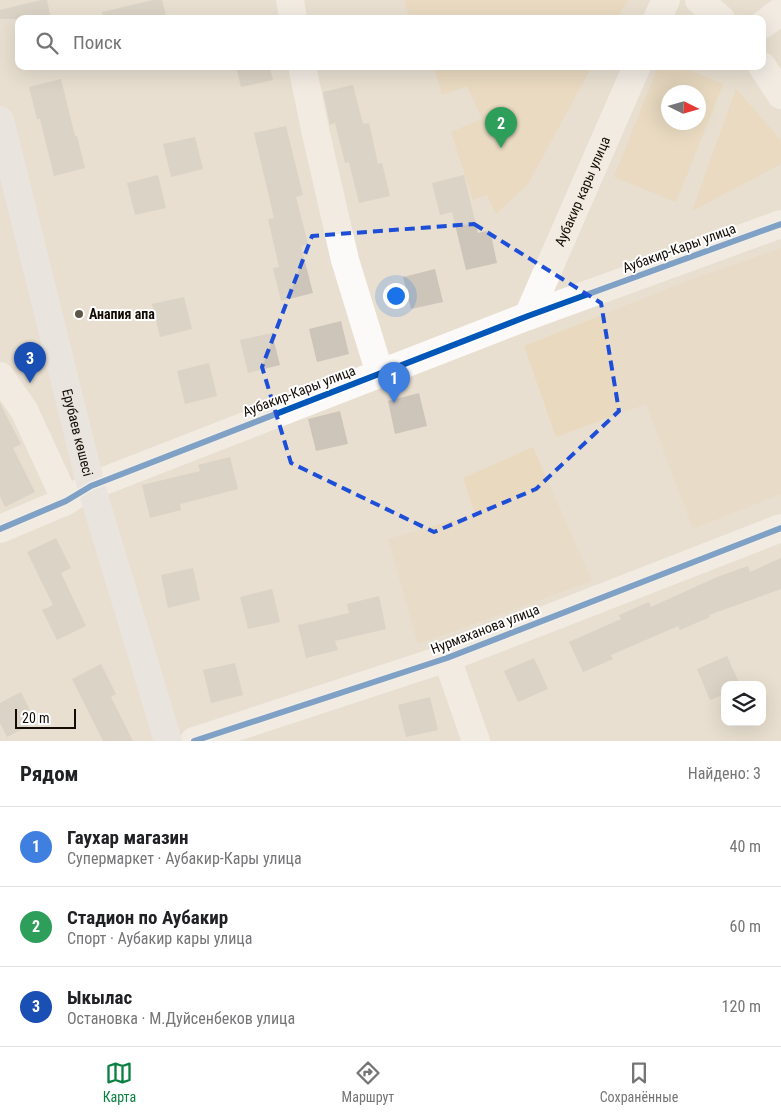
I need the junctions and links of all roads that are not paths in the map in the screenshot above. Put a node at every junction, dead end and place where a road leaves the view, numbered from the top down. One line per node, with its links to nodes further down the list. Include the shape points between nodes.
1 (290, 0): 5 (street)
2 (666, 0): 6 (street)
3 (699, 0): 7 (street)
4 (781, 10): 8 (street)
5 (292, 15)
6 (659, 15)
7 (716, 15)
8 (766, 22)
9 (303, 70): 16 (street, via 345,260)
10 (635, 70): 15 (street, Аубакир кары улица)
11 (765, 70): 12 (street)
12 (781, 95)
13 (0, 120): 18 (main road, Ерубаев көшесі)
14 (781, 224): 15 (street, Аубакир-Кары улица)
15 (528, 316): 16 (street, Аубакир-Кары улица)
16 (380, 374): 18 (street, Аубакир-Кары улица)
17 (0, 376): 19 (street, via 24,410)
18 (91, 486): 19 (street, Аубакир-Кары улица); 23 (main road, Ерубаев көшесі)
19 (66, 500): 21 (street, Аубакир-Кары улица)
20 (781, 528): 22 (street, Нурмаханова улица)
21 (0, 529)
22 (447, 658): 24 (street, Нурмаханова улица); 25 (street)
23 (168, 741)
24 (194, 741)
25 (476, 741)

